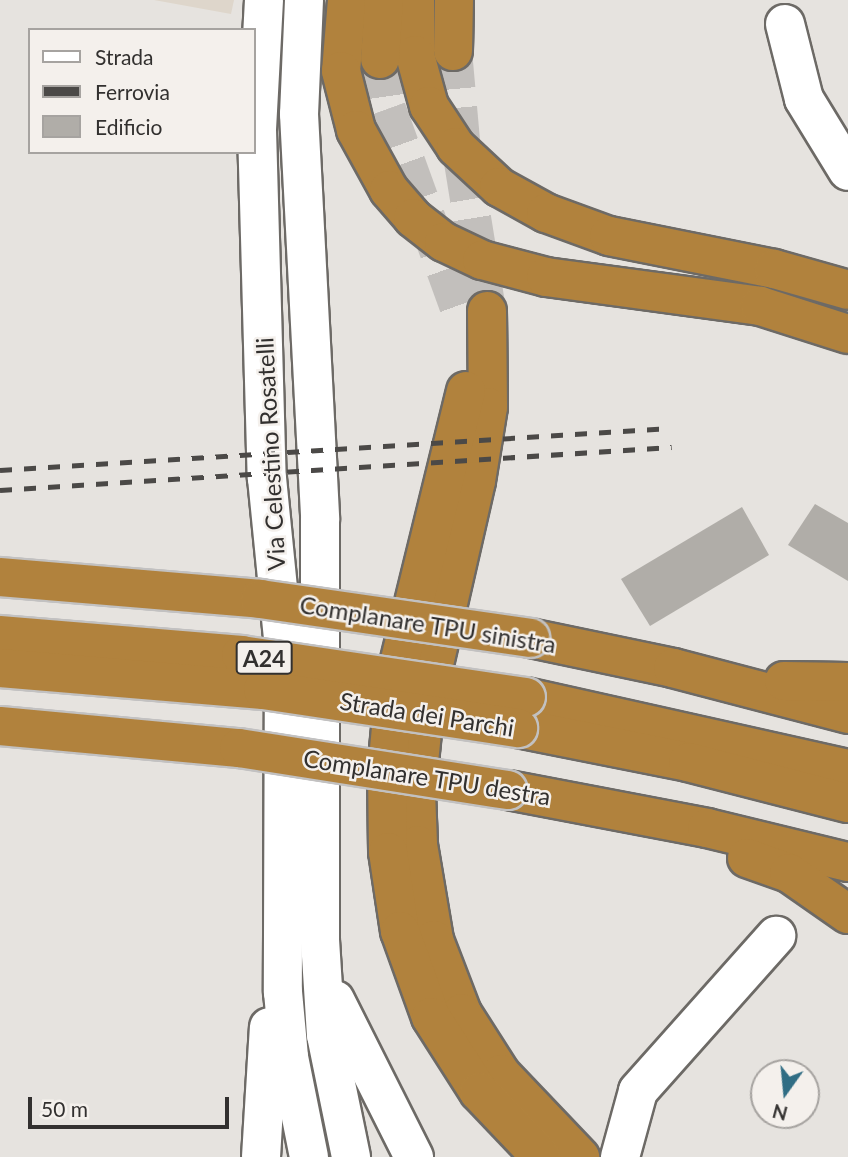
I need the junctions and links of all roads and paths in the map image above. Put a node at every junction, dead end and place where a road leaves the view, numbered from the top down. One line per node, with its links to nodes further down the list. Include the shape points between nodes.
1 (264, 0): 24 (street, Via Celestino Rosatelli, via 257,130 267,478 284,648)
2 (304, 0): 28 (street, Via Celestino Rosatelli, via 299,114 320,519)
3 (347, 0): 12 (highway, via 341,71 355,130 389,190 413,218 444,242 482,260 546,277 760,306)
4 (384, 0): 9 (highway)
5 (415, 0): 11 (highway, via 415,55 429,106 456,147 499,187 546,213 609,236 774,269)
6 (454, 0): 8 (highway)
7 (785, 24): 10 (street, via 804,99)
8 (453, 51)
9 (380, 59)
10 (848, 171)
11 (848, 290)
12 (848, 334)
13 (0, 577): 16 (highway, Complanare TPU sinistra, bridge, via 260,599 530,638)
14 (0, 635): 18 (highway, Strada dei Parchi / A24, bridge, via 241,654)
15 (0, 668): 18 (highway, Strada dei Parchi / A24, bridge)
16 (673, 668): 17 (highway, via 766,679); 19 (highway, Complanare TPU sinistra)
17 (848, 682)
18 (522, 713): 21 (highway, Strada dei Parchi / A24); 23 (highway, Strada dei Parchi / A24)
19 (848, 714)
20 (0, 726): 22 (highway, Complanare TPU destra, bridge, via 213,744)
21 (848, 769)
22 (545, 794): 25 (highway, Complanare TPU destra); 26 (highway, via 645,831 778,867)
23 (848, 803)
24 (282, 846): 29 (street); 30 (street, Via Celestino Rosatelli, via 283,992 289,1057)
25 (848, 863)
26 (848, 914)
27 (776, 936): 35 (street, via 638,1091)
28 (320, 940): 31 (street, Via Celestino Rosatelli, via 326,1035); 32 (street, via 337,1009)
29 (261, 1157)
30 (309, 1157)
31 (351, 1157)
32 (414, 1157)
33 (541, 1157): 34 (highway, via 479,1092 432,1017 400,931 388,852 387,769 395,687 414,592 462,411 475,313 488,407 476,481 425,703 417,769 418,845 434,940 463,1013 506,1080)
34 (580, 1157)
35 (620, 1157)

